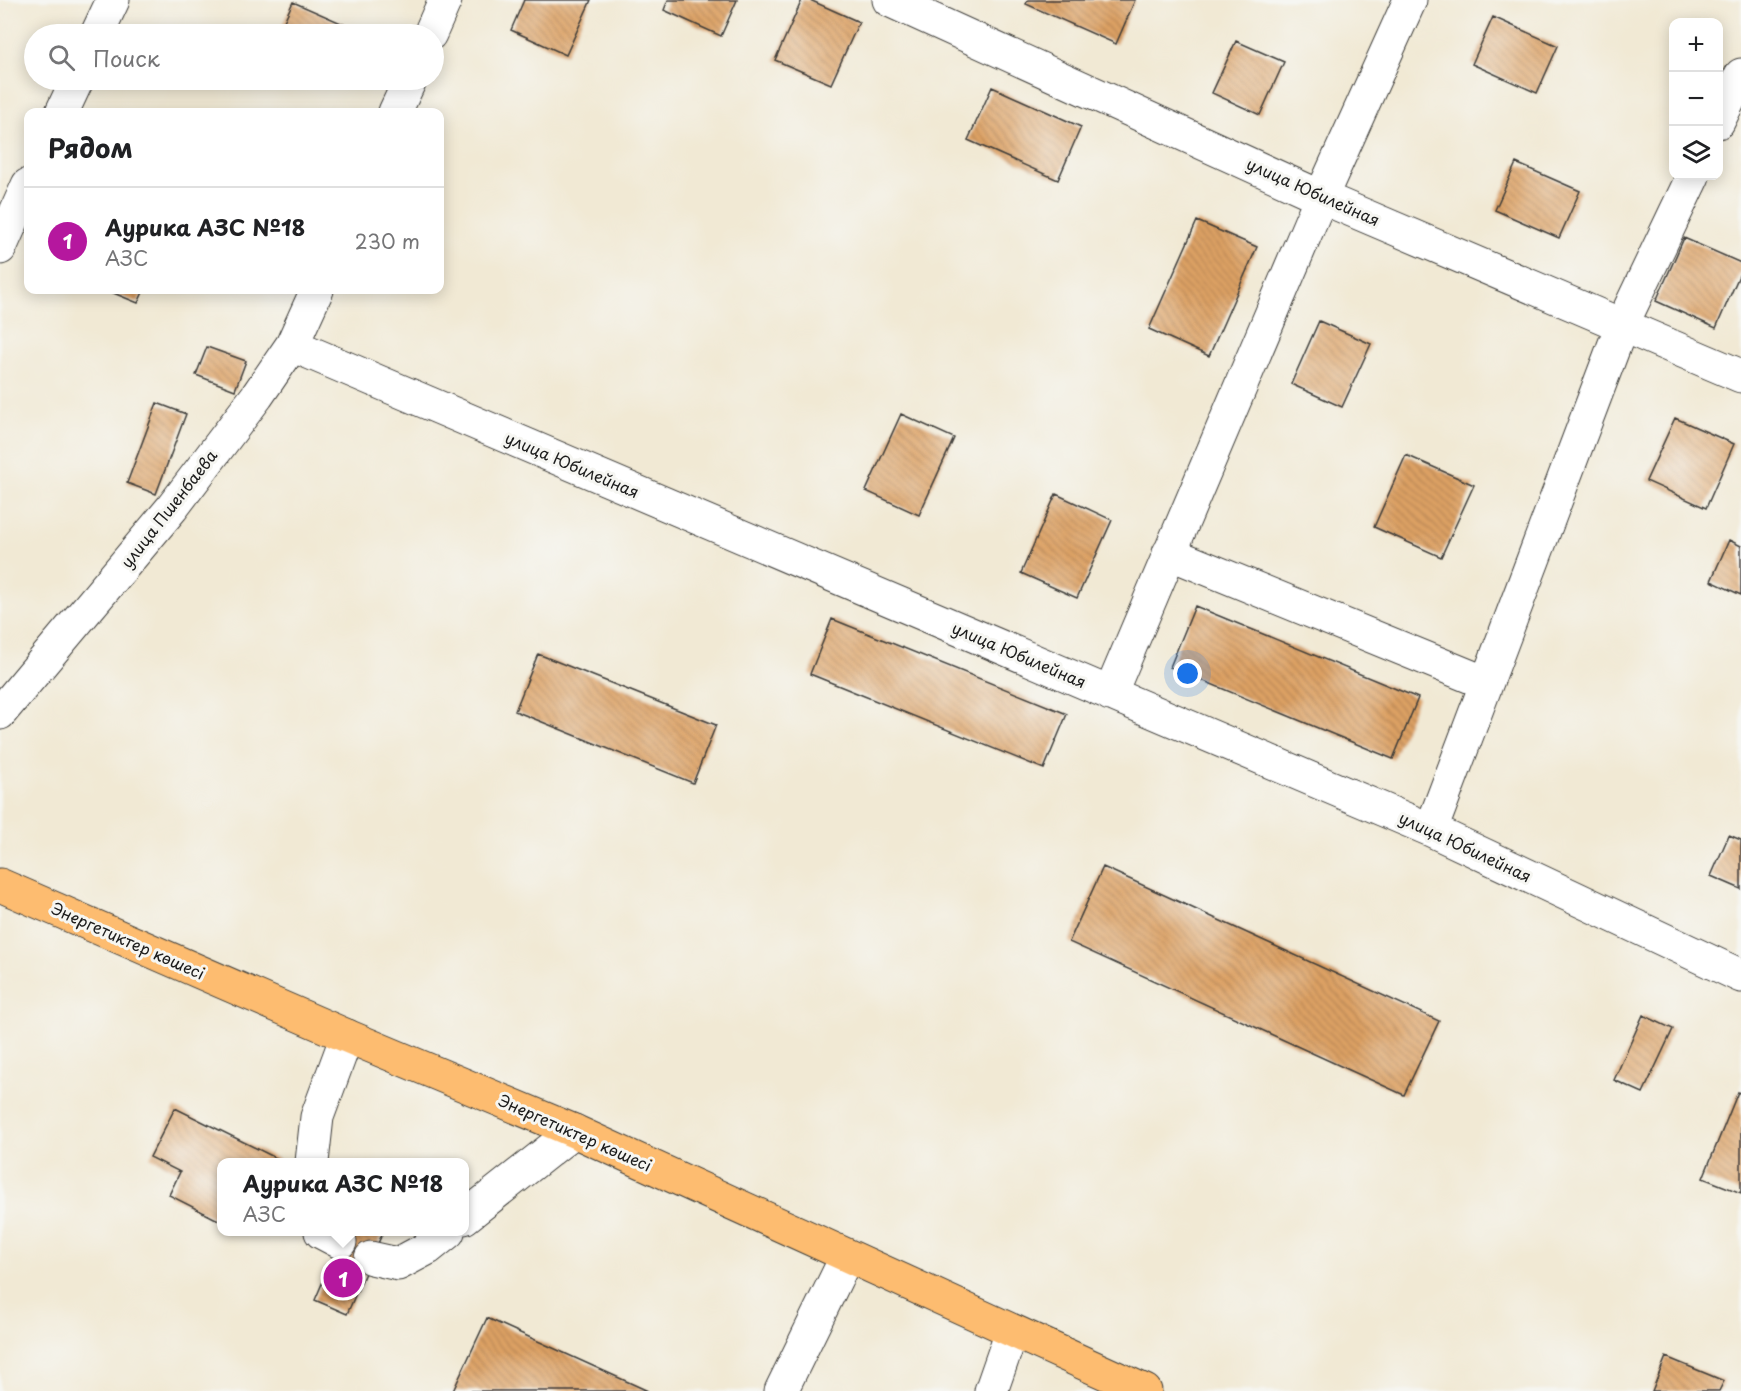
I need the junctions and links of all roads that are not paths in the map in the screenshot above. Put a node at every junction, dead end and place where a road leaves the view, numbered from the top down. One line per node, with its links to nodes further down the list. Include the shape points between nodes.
1 (113, 0): 5 (street)
2 (445, 0): 6 (street)
3 (889, 0): 15 (street, улица Юбилейная)
4 (1410, 0): 15 (street)
5 (102, 24)
6 (434, 24)
7 (1741, 75): 12 (street)
8 (72, 90): 10 (street)
9 (405, 90): 11 (street)
10 (64, 108)
11 (397, 108)
12 (1723, 113)
13 (1691, 180): 18 (street)
14 (24, 194): 16 (street)
15 (1321, 197): 18 (street, улица Юбилейная); 21 (street)
16 (0, 248)
17 (314, 294): 19 (street, улица Пшенбаева)
18 (1622, 325): 20 (street, улица Юбилейная); 22 (street)
19 (292, 345): 23 (street, улица Юбилейная); 24 (street, улица Пшенбаева, via 172,508)
20 (1741, 376)
21 (1169, 554): 22 (street); 23 (street)
22 (1486, 683): 25 (street)
23 (1110, 694): 25 (street, улица Юбилейная)
24 (0, 713)
25 (1431, 830): 27 (street, улица Юбилейная)
26 (0, 885): 28 (main road, Энергетиктер көшесі)
27 (1741, 976)
28 (347, 1036): 29 (main road, Энергетиктер көшесі); 30 (street, via 317,1117)
29 (574, 1131): 31 (street); 33 (main road, Энергетиктер көшесі)
30 (312, 1158)
31 (469, 1215)
32 (443, 1236): 34 (street, via 398,1264)
33 (847, 1256): 35 (main road, Энергетиктер көшесі); 36 (street)
34 (371, 1258)
35 (1012, 1331): 37 (street); 38 (main road, Энергетиктер көшесі)
36 (781, 1391)
37 (991, 1391)
38 (1145, 1391)

